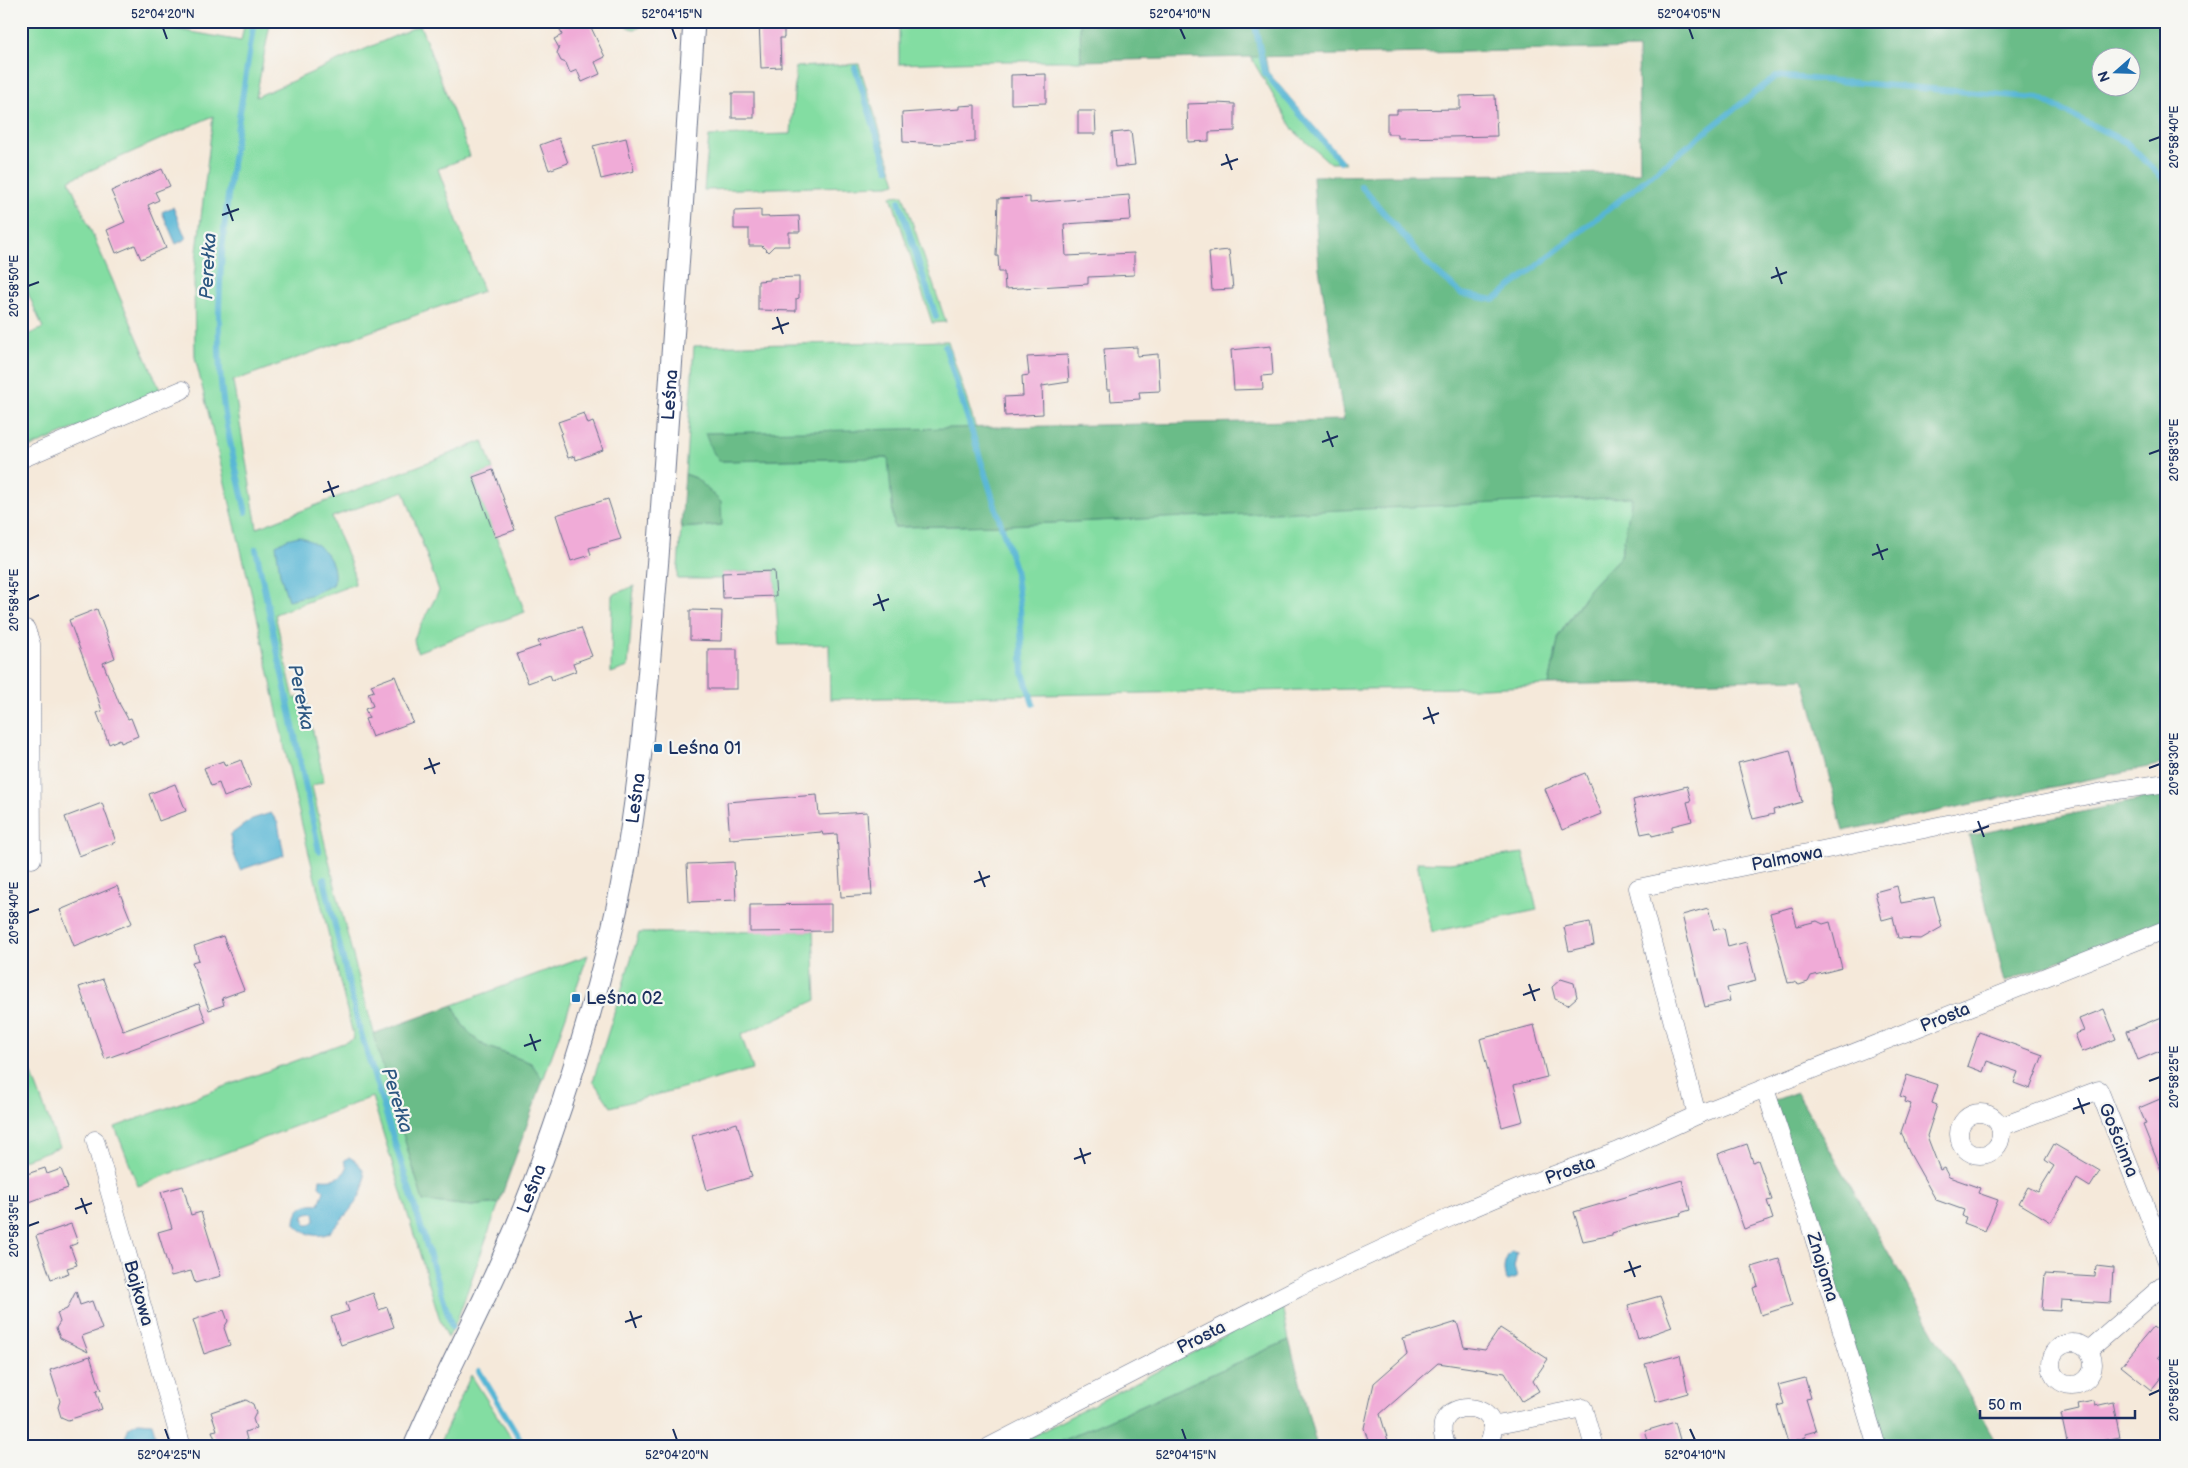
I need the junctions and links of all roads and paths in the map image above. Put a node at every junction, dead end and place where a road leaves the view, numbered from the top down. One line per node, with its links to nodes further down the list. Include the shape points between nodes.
1 (694, 21): 18 (street, Leśna, via 649,668 628,854 594,996 540,1163 507,1249)
2 (182, 390): 3 (street)
3 (21, 459)
4 (26, 629): 5 (street, via 31,644)
5 (26, 710): 7 (street)
6 (2167, 783): 10 (street, Palmowa, via 2102,792 1638,888)
7 (32, 859)
8 (2167, 929): 9 (street, Prosta)
9 (1764, 1089): 10 (street, Prosta); 23 (street, Znajoma, via 1808,1218)
10 (1697, 1115): 19 (street, Prosta, via 1619,1152 1451,1217 1298,1288)
11 (2000, 1127): 13 (street, Gościnna, via 2099,1090)
12 (95, 1140): 17 (street, Bajkowa)
13 (2167, 1261)
14 (2167, 1282): 15 (street)
15 (2089, 1350)
16 (1492, 1426): 20 (street, via 1486,1414 1479,1409 1470,1406 1454,1410 1442,1431); 21 (street); 22 (street, via 1583,1408)
17 (182, 1447)
18 (414, 1447)
19 (989, 1447)
20 (1448, 1447)
21 (1487, 1447)
22 (1594, 1447)
23 (1877, 1447)

